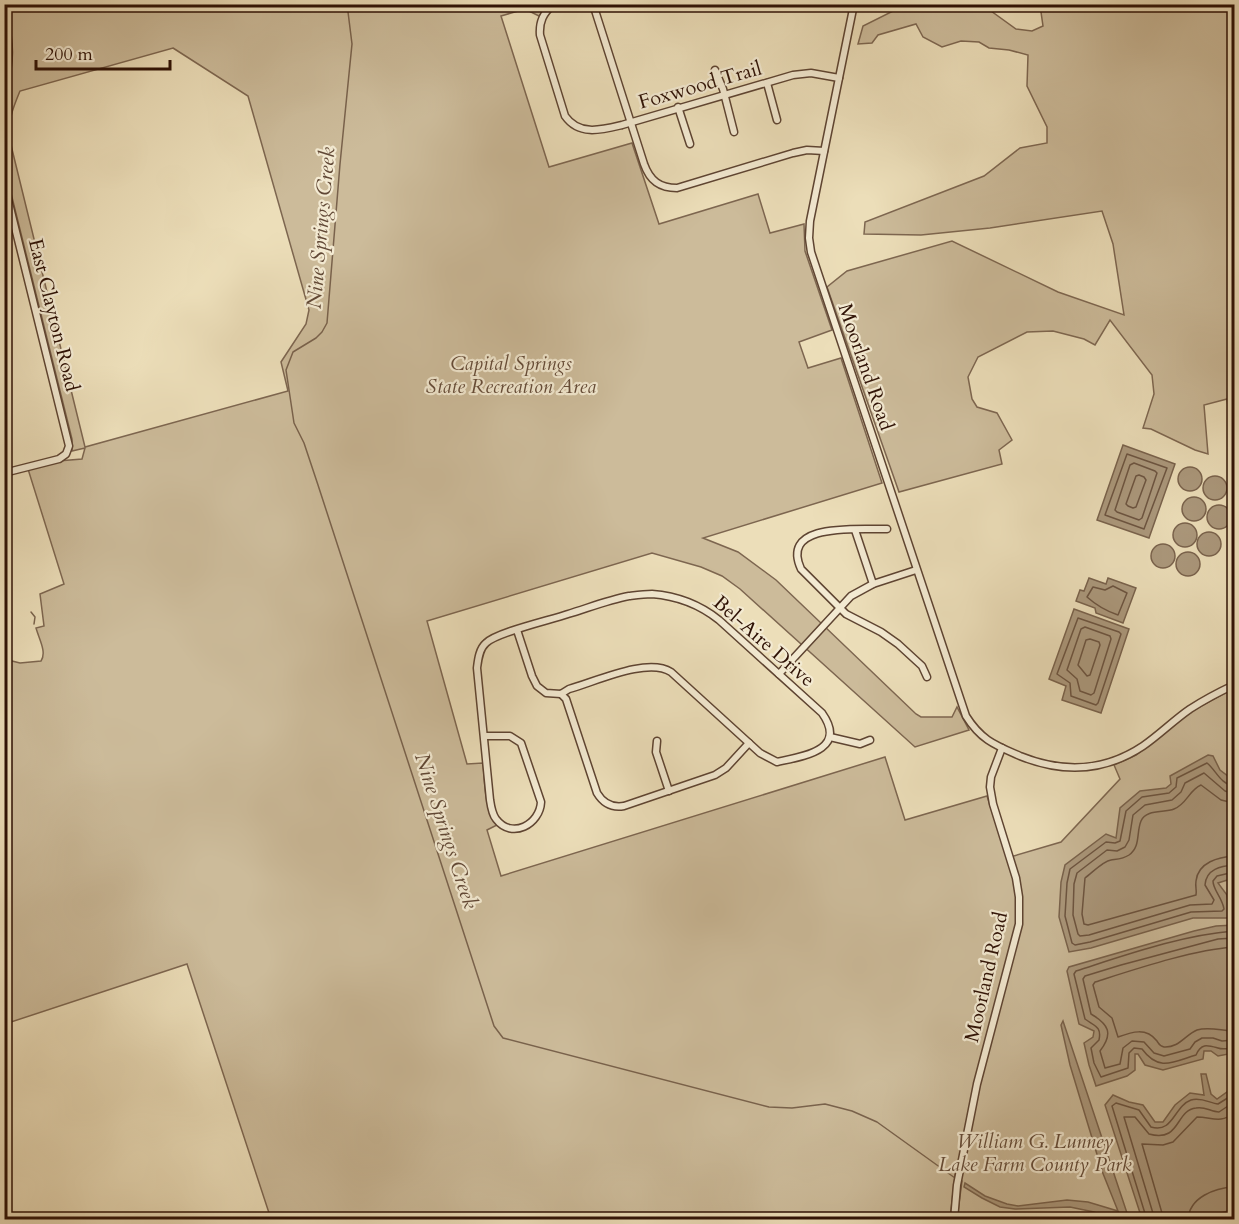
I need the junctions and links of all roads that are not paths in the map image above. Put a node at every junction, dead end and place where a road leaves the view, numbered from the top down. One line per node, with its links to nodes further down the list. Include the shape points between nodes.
1 (554, 4): 12 (street, Foxwood Trail, via 543,15 540,35 565,116 580,128 597,130)
2 (593, 4): 12 (street)
3 (854, 4): 6 (street, Moorland Road)
4 (4, 19): 8 (street, via 10,47)
5 (715, 70): 9 (street)
6 (839, 78): 7 (street, Foxwood Trail, via 806,73); 15 (street, Moorland Road)
7 (767, 82): 9 (street, Foxwood Trail); 11 (street)
8 (4, 83)
9 (723, 95): 10 (street, Foxwood Trail); 13 (street)
10 (678, 107): 12 (street, Foxwood Trail); 14 (street)
11 (777, 120)
12 (630, 122): 15 (street, via 647,173 667,188 799,151)
13 (734, 132)
14 (690, 144)
15 (824, 151): 20 (street, Moorland Road, via 809,229 811,252)
16 (4, 183): 17 (street, East Clayton Road, via 69,441 66,454 54,460)
17 (4, 472)
18 (886, 529): 19 (street)
19 (855, 530): 21 (street); 22 (street, via 816,533 806,538 797,554 801,569)
20 (916, 570): 21 (street); 33 (street, Moorland Road, via 966,716 988,742)
21 (873, 584): 22 (street, via 851,596)
22 (840, 608): 24 (street); 25 (street, via 898,644)
23 (517, 630): 24 (street, Bel-Aire Drive, via 627,597 668,596 710,612); 27 (street, via 534,681 542,691); 28 (street, Bel-Aire Drive, via 491,639 481,650 477,668)
24 (779, 674): 29 (street, Bel-Aire Drive, via 822,713 829,723)
25 (927, 677)
26 (1234, 685): 33 (street, via 1188,710 1143,746 1103,765 1050,766)
27 (561, 694): 32 (street, via 637,669 665,668); 34 (street, via 603,801 613,807 624,806)
28 (484, 736): 28 (street, Bel-Aire Drive, via 494,817 508,827 524,828 537,818 542,802 521,743 510,735)
29 (830, 737): 30 (street, via 860,744); 32 (street, via 817,751 777,762)
30 (870, 740)
31 (657, 741): 34 (street, via 656,752)
32 (749, 743): 34 (street, via 715,775)
33 (1002, 748): 35 (street, Moorland Road, via 990,787 1016,879 1019,924 977,1084)
34 (669, 791)
35 (954, 1220)

